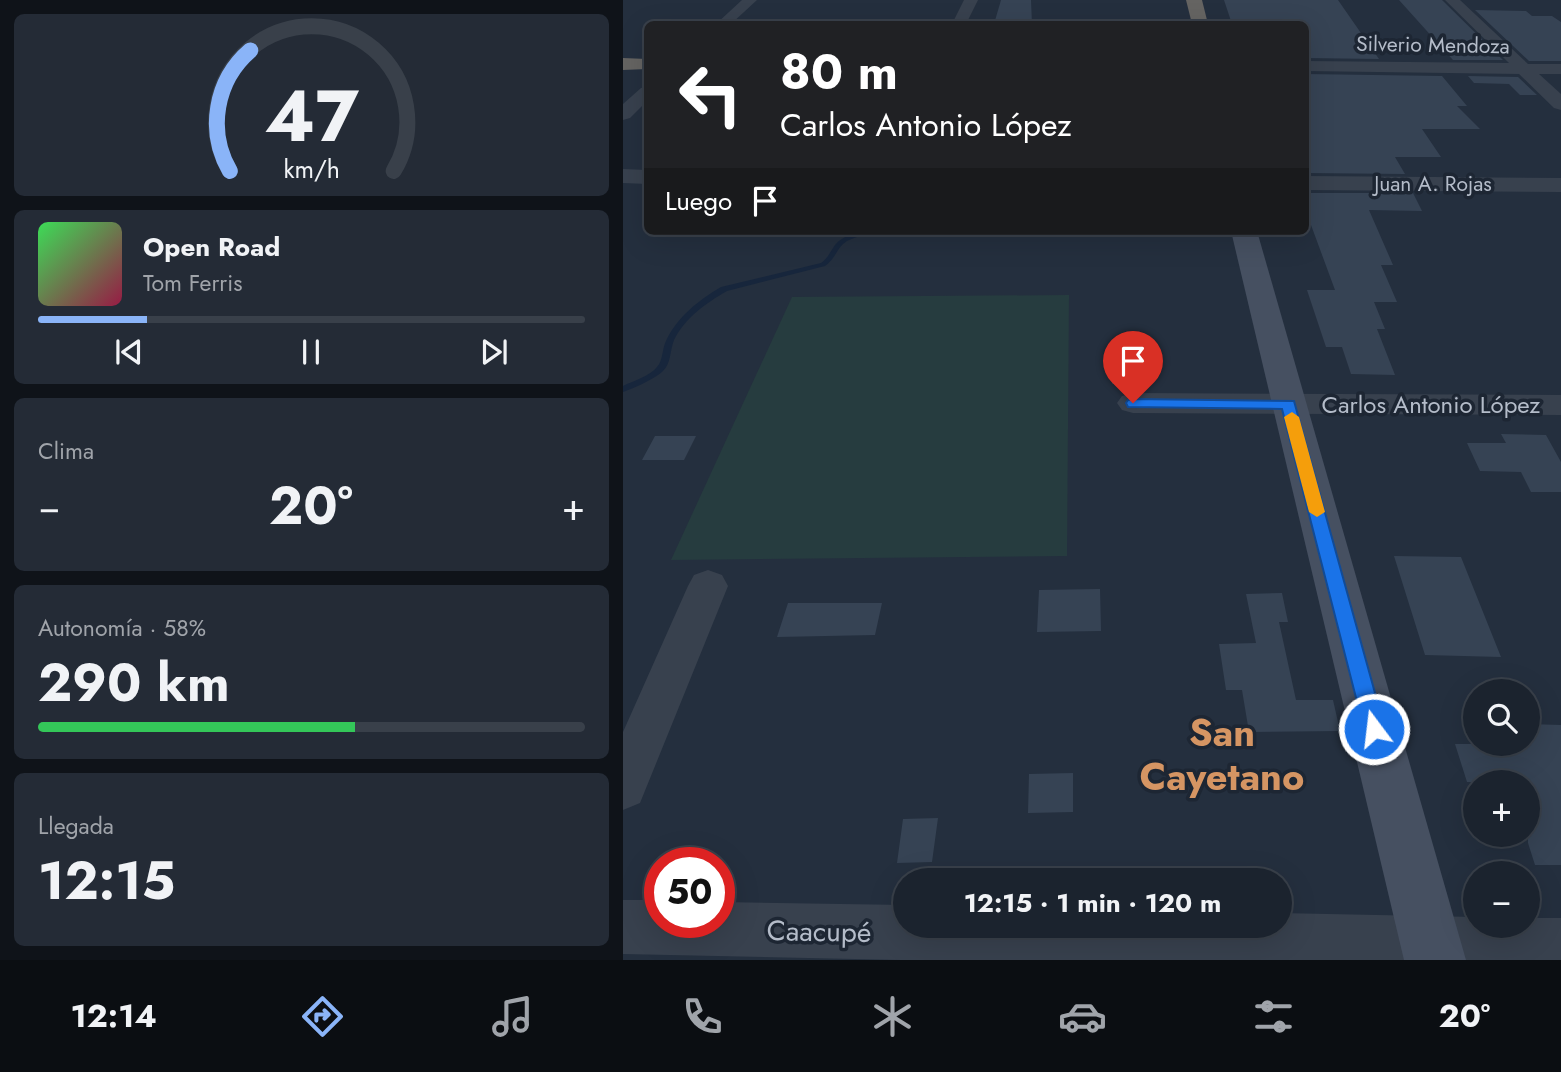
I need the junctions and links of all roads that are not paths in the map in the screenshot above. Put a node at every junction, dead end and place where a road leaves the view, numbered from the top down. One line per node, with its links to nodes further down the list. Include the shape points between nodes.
1 (750, 0): 5 (street)
2 (971, 0): 6 (street)
3 (1194, 0): 7 (highway)
4 (1453, 0): 11 (street)
5 (726, 21)
6 (960, 21)
7 (1199, 21)
8 (623, 64): 9 (highway)
9 (644, 64)
10 (1309, 66): 11 (street, Silverio Mendoza)
11 (1523, 68): 12 (street, Silverio Mendoza); 14 (street)
12 (1561, 69)
13 (644, 95): 15 (street)
14 (1561, 104)
15 (623, 114)
16 (623, 176): 17 (street)
17 (644, 177)
18 (1309, 183): 19 (street, Juan A. Rojas)
19 (1561, 185)
20 (1245, 235): 22 (main road)
21 (1133, 403): 22 (street, Carlos Antonio López)
22 (1289, 405): 23 (street, Carlos Antonio López); 28 (main road)
23 (1561, 405)
24 (708, 586): 25 (street)
25 (623, 787)
26 (623, 927): 28 (street, Caacupé)
27 (1561, 946): 28 (street, Caacupé)
28 (1433, 953)

